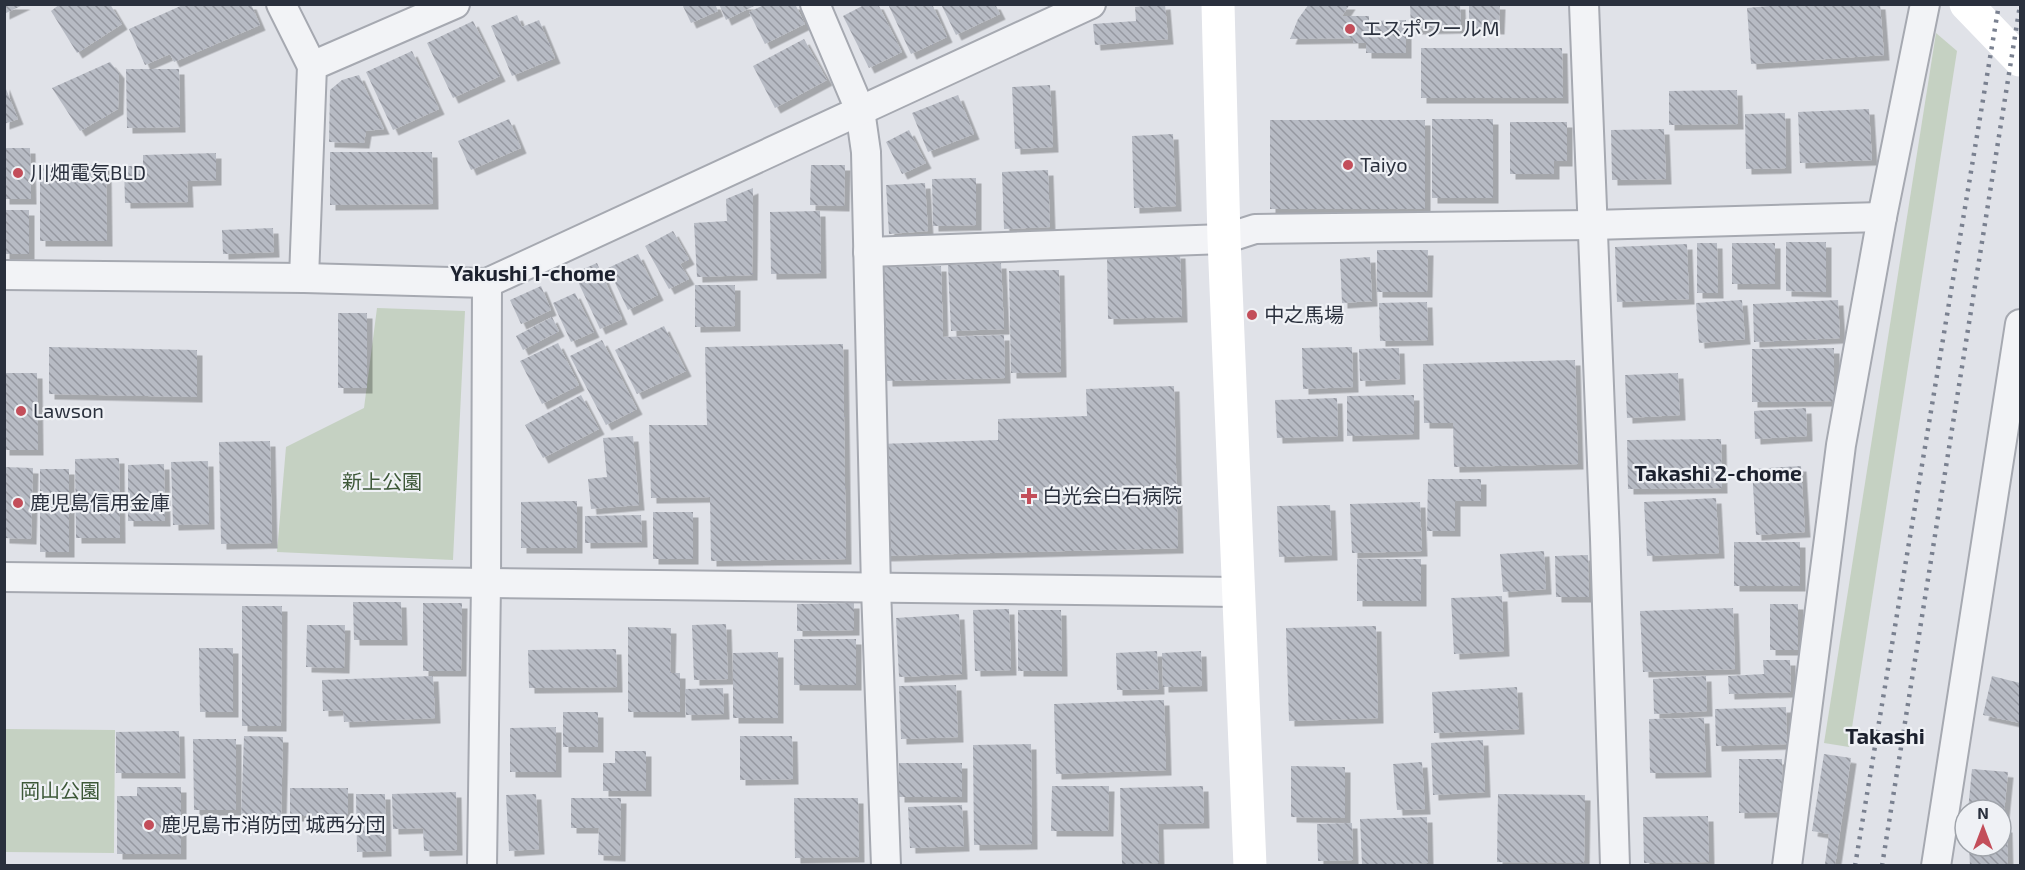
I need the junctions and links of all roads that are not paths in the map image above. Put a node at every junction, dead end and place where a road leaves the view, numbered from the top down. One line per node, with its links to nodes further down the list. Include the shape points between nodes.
1 (281, 4): 10 (street)
2 (454, 4): 10 (street)
3 (815, 4): 11 (street)
4 (1091, 4): 11 (street)
5 (1218, 4): 14 (street)
6 (1584, 4): 13 (street)
7 (1925, 4): 12 (street)
8 (1966, 4): 9 (street)
9 (2020, 60)
10 (312, 66): 17 (street)
11 (860, 110): 15 (street, via 866,152); 18 (street)
12 (1882, 217): 13 (street); 28 (street, via 1841,445)
13 (1592, 225): 14 (street, via 1255,229); 27 (street)
14 (1224, 239): 15 (street); 23 (street)
15 (868, 252): 22 (street)
16 (4, 275): 17 (street)
17 (304, 278): 18 (street)
18 (487, 283): 21 (street)
19 (2020, 324): 29 (street)
20 (4, 577): 21 (street)
21 (486, 583): 22 (street); 24 (street)
22 (876, 588): 23 (street); 25 (street)
23 (1239, 592): 26 (street)
24 (482, 866)
25 (886, 866)
26 (1250, 866)
27 (1615, 866)
28 (1787, 866)
29 (1936, 866)

